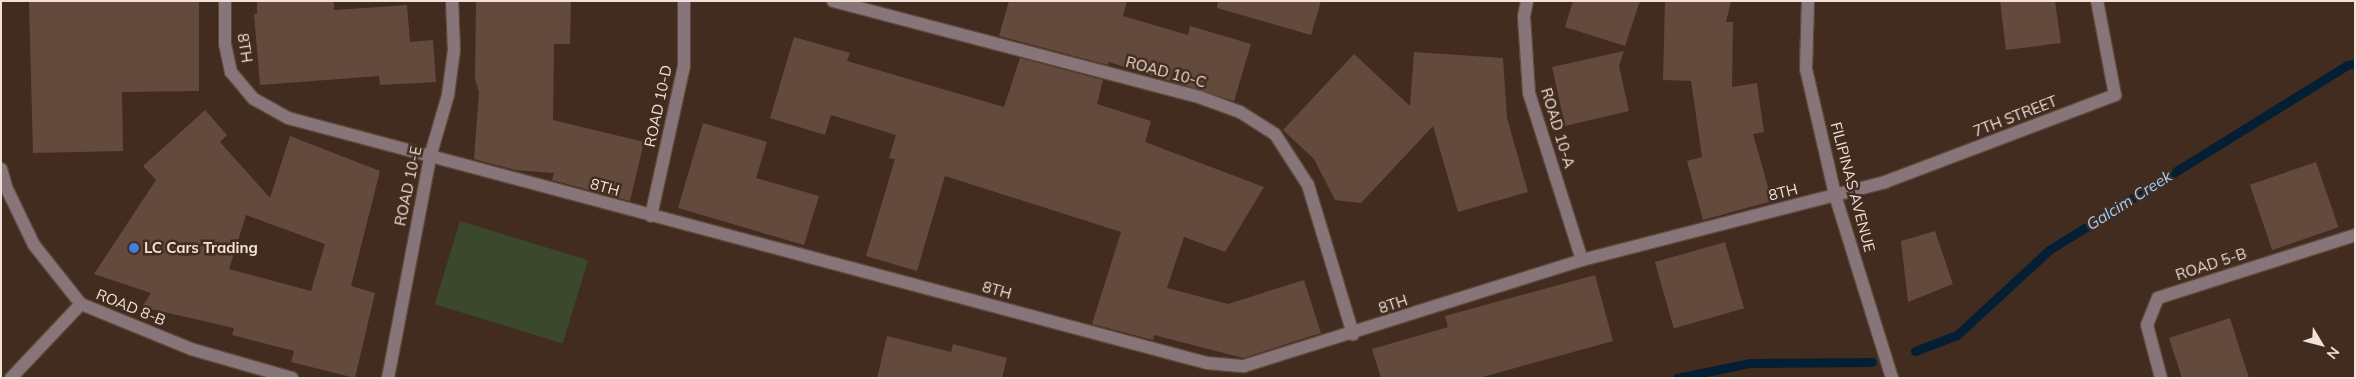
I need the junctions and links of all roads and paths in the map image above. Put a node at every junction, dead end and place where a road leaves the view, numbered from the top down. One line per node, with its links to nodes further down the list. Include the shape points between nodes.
1 (225, 1): 8 (street, 8TH, via 225,44 232,72 254,99 288,118)
2 (452, 1): 8 (street, ROAD 10-E, via 454,50 448,95)
3 (684, 1): 11 (street, ROAD 10-D, via 684,66)
4 (833, 1): 15 (street, ROAD 10-C, via 1199,97 1240,112 1276,134 1308,185)
5 (1527, 1): 13 (street, ROAD 10-A, via 1524,17 1529,93)
6 (1808, 1): 10 (street, FILIPINAS AVENUE, via 1806,69)
7 (2098, 1): 10 (street, 7TH STREET, via 2115,96 1885,182)
8 (430, 157): 11 (street, 8TH); 18 (street, ROAD 10-E)
9 (1, 169): 14 (street, ROAD 8-B, via 6,187 34,245)
10 (1835, 195): 13 (street, 8TH); 19 (street, FILIPINAS AVENUE)
11 (651, 216): 15 (street, 8TH, via 1207,362 1244,366)
12 (2355, 235): 20 (street, ROAD 5-B, via 2158,298 2147,325)
13 (1582, 260): 15 (street, 8TH)
14 (81, 304): 16 (street); 17 (street, ROAD 8-B, via 191,349)
15 (1353, 334)
16 (12, 378)
17 (292, 378)
18 (388, 378)
19 (1892, 378)
20 (2162, 378)

